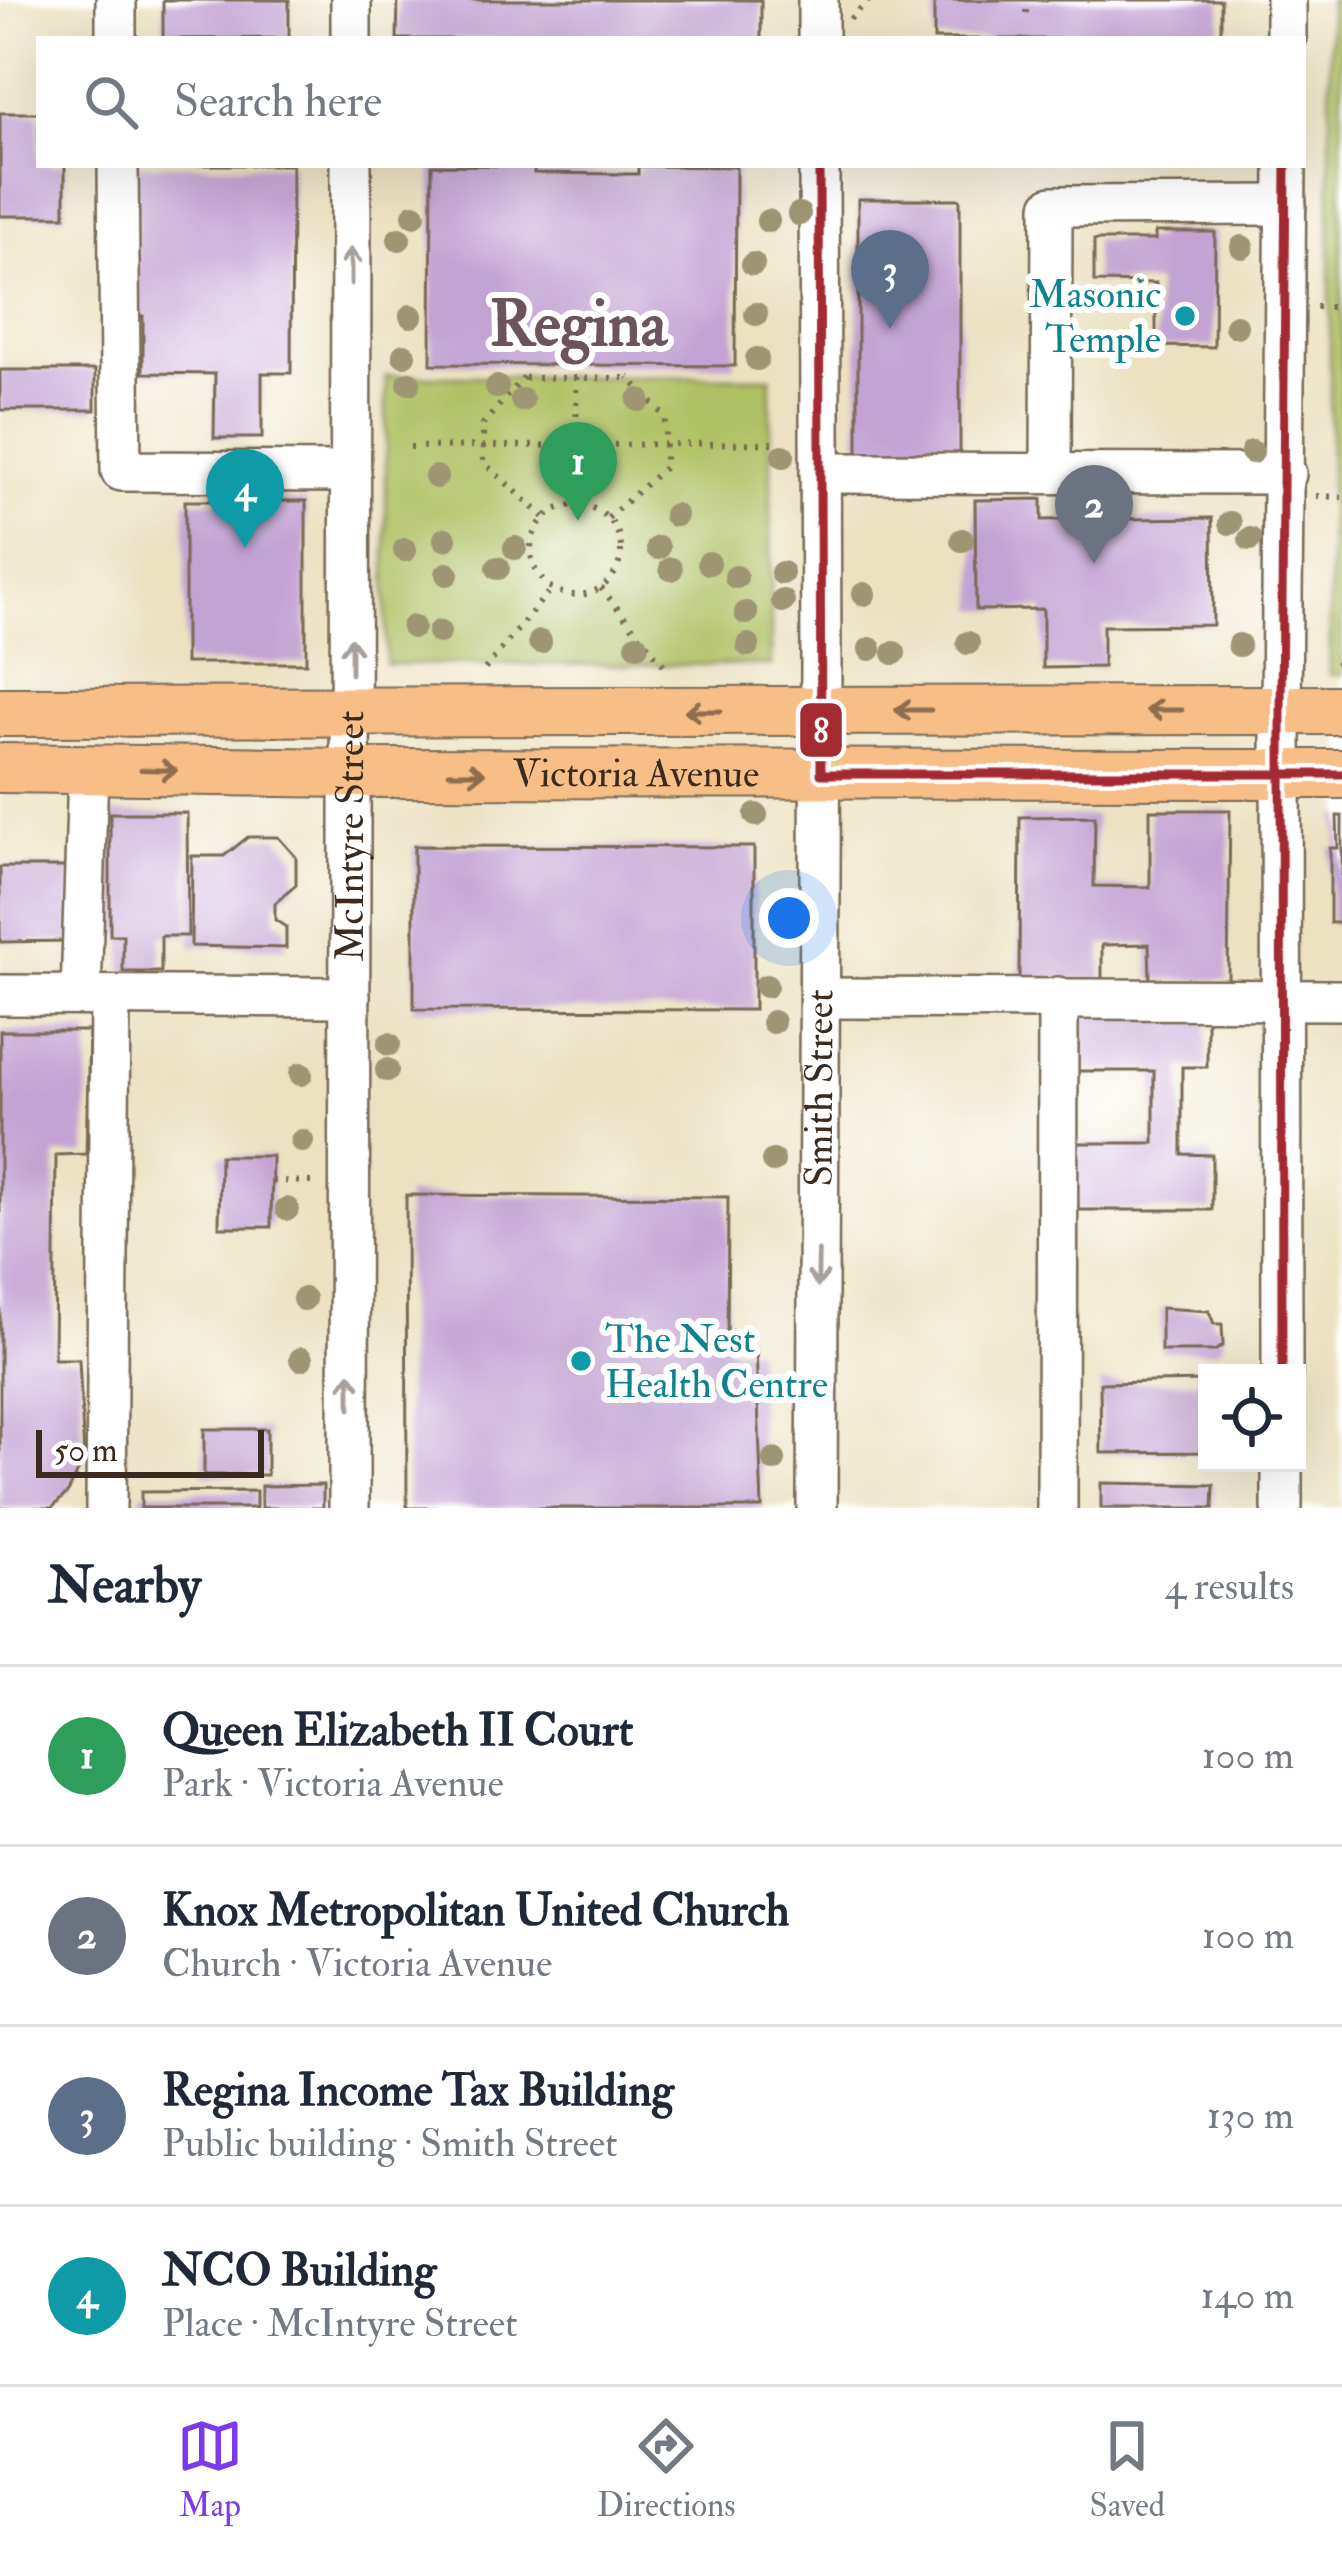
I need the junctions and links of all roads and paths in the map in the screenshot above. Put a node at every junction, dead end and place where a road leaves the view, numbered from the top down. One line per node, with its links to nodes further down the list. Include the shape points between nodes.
1 (116, 0): 8 (street)
2 (351, 0): 9 (street)
3 (869, 0): 7 (path)
4 (1027, 0): 6 (path)
5 (1286, 0): 10 (street)
6 (1026, 13)
7 (828, 20)
8 (116, 36)
9 (351, 36)
10 (1286, 36)
11 (118, 168): 23 (street, via 121,471)
12 (351, 168): 23 (street, McIntyre Street, one-way to 12)
13 (819, 168): 24 (street, Smith Street)
14 (1286, 168): 15 (street)
15 (1286, 205): 25 (street, via 1052,206); 26 (street)
16 (576, 365): 17 (path)
17 (576, 378): 19 (path, via 524,378 483,424); 20 (path); 21 (path, via 629,378 665,417)
18 (776, 443): 21 (path)
19 (483, 444): 20 (path); 22 (path); 28 (path, via 483,462)
20 (576, 444): 21 (path); 27 (path)
21 (665, 444): 29 (path, via 665,466)
22 (410, 447)
23 (351, 472): 38 (street, McIntyre Street, one-way to 23)
24 (820, 473): 25 (street); 36 (street, Smith Street)
25 (1051, 473): 26 (street)
26 (1286, 474): 35 (street)
27 (577, 504): 28 (path); 29 (path)
28 (544, 517): 31 (path, via 530,554)
29 (608, 518): 30 (path, via 622,551)
30 (602, 588): 31 (path, via 578,596); 33 (path)
31 (551, 589): 32 (path)
32 (485, 669)
33 (668, 670)
34 (1340, 679): 35 (main road, Victoria Avenue)
35 (1281, 710): 36 (main road, Victoria Avenue, one-way to 36); 44 (street)
36 (820, 711): 38 (main road, Victoria Avenue, one-way to 38); 42 (street, Smith Street)
37 (0, 712): 38 (main road, Victoria Avenue)
38 (351, 712): 41 (street, McIntyre Street)
39 (0, 769): 40 (main road, Victoria Avenue)
40 (88, 769): 41 (main road, Victoria Avenue, one-way to 41); 46 (street)
41 (350, 773): 42 (main road, Victoria Avenue, one-way to 42); 47 (street, McIntyre Street)
42 (821, 774): 44 (main road, Victoria Avenue); 49 (street, Smith Street)
43 (1342, 774): 44 (main road, Victoria Avenue)
44 (1282, 775): 50 (street)
45 (0, 995): 46 (street)
46 (96, 996): 47 (street); 56 (street)
47 (350, 997): 53 (street, McIntyre Street)
48 (1058, 997): 49 (street); 50 (street); 59 (street)
49 (820, 998): 58 (street, Smith Street, one-way to 58)
50 (1282, 1000): 51 (street); 54 (street)
51 (1342, 1000)
52 (272, 1181): 53 (path)
53 (350, 1182): 57 (street, McIntyre Street, one-way to 53)
54 (1282, 1364)
55 (1282, 1472): 60 (street)
56 (106, 1508)
57 (350, 1508)
58 (817, 1508)
59 (1057, 1508)
60 (1282, 1508)

